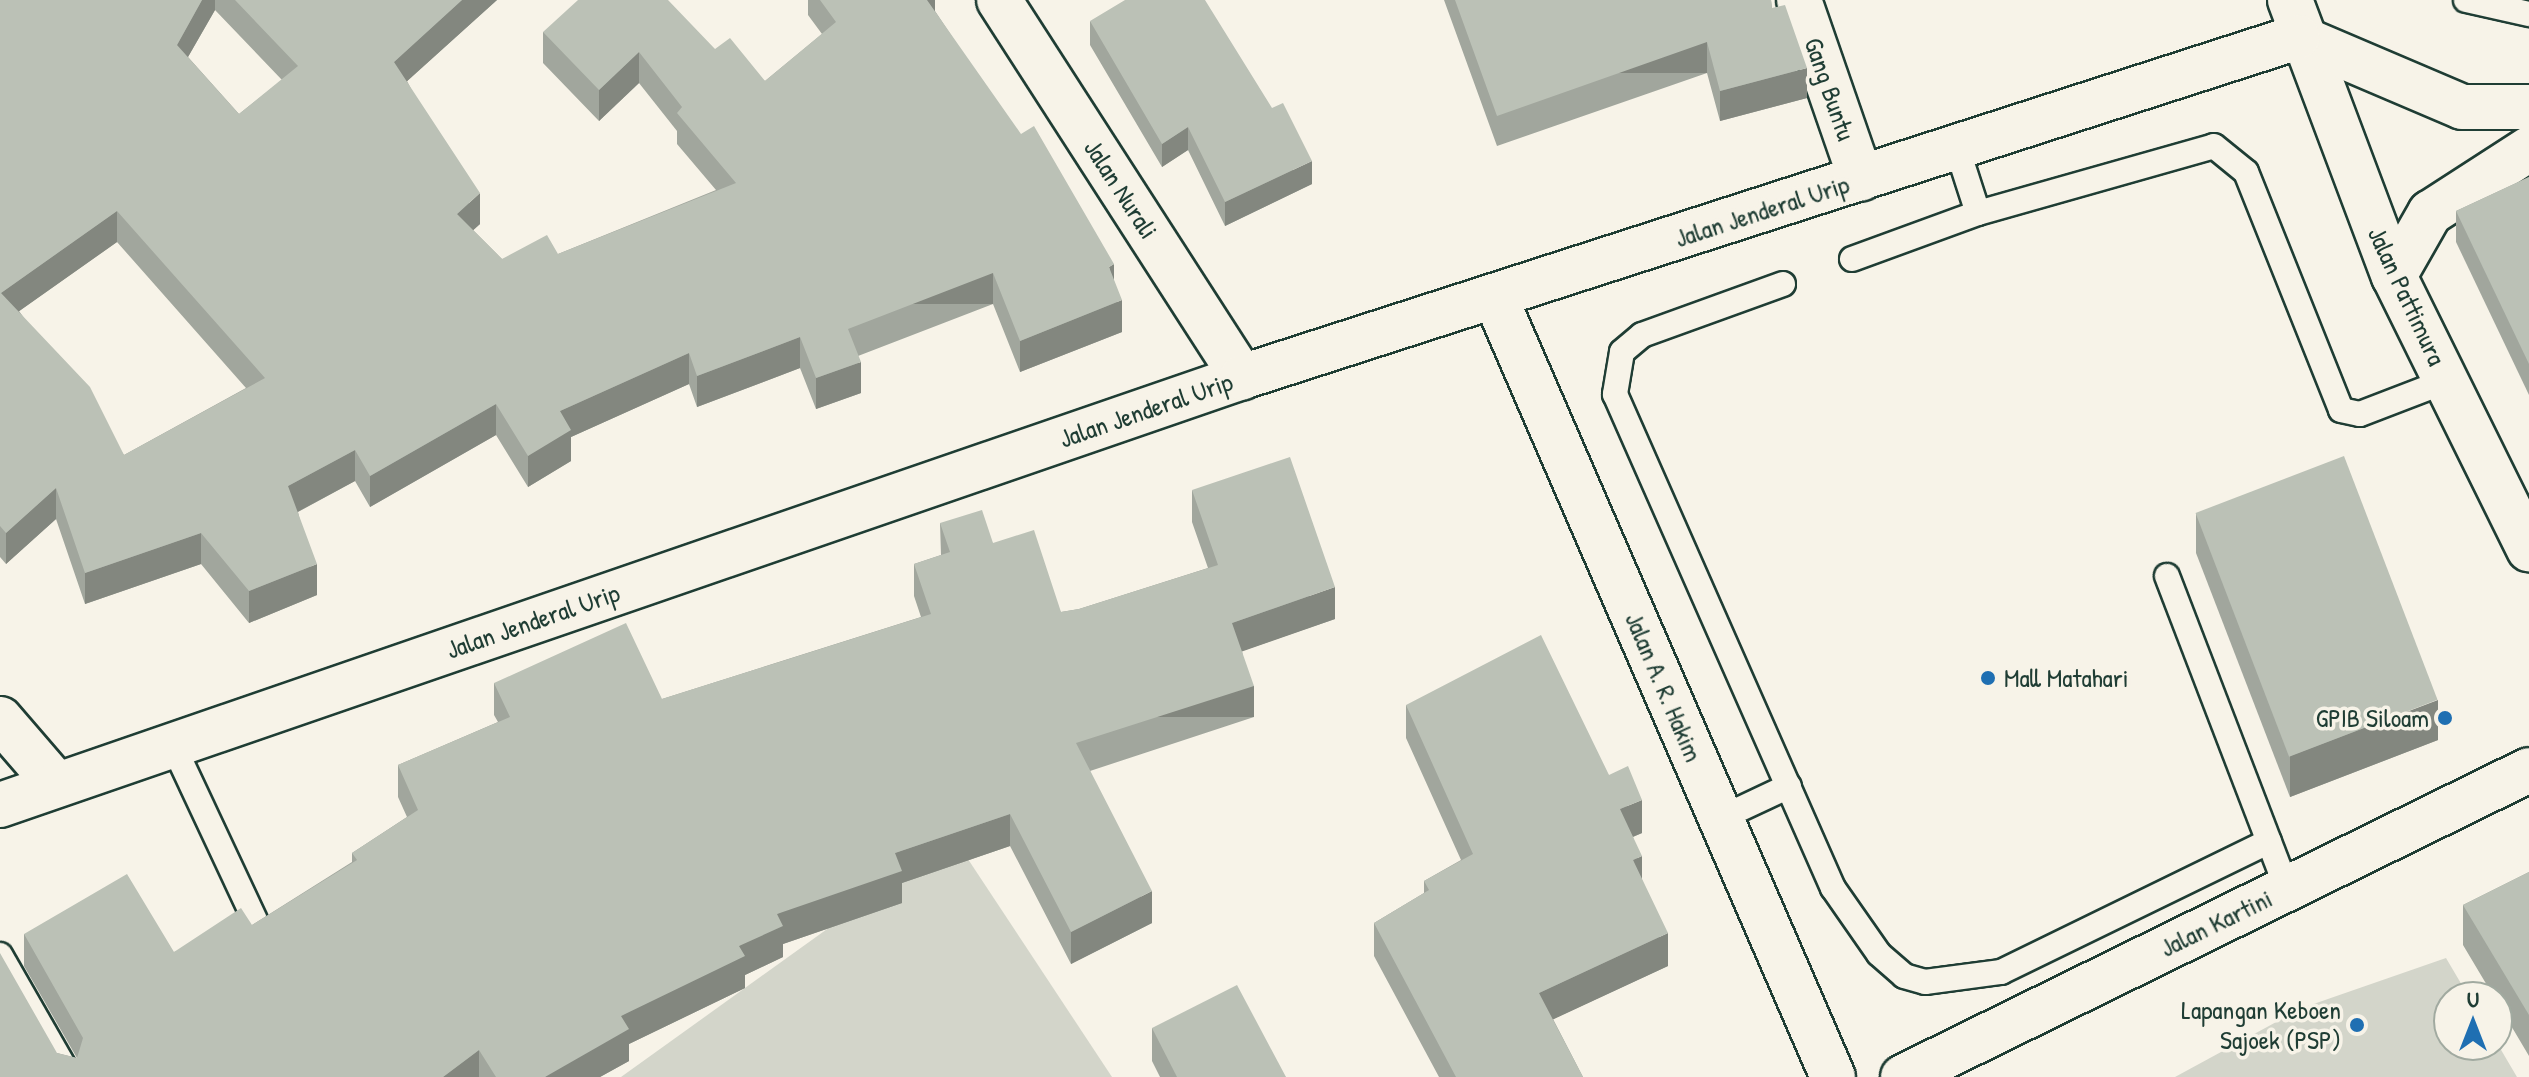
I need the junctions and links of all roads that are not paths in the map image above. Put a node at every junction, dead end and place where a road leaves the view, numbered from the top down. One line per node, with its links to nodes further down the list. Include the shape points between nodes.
1 (999, 0): 15 (street, Jalan Nurali)
2 (1799, 0): 9 (street, Gang Buntu)
3 (2466, 0): 4 (lane)
4 (2529, 14)
5 (2294, 19): 6 (street, via 2449,103); 7 (street, Jalan Jenderal Urip); 12 (street, Jalan Pattimura)
6 (2529, 107)
7 (1957, 148): 9 (street, Jalan Jenderal Urip); 10 (lane)
8 (2529, 149): 12 (street, via 2430,213)
9 (1861, 179): 14 (street, Jalan Jenderal Urip)
10 (1978, 213): 11 (lane); 16 (lane, via 2193,146 2214,146 2246,172 2341,410 2360,414)
11 (1852, 259)
12 (2394, 276): 16 (street, Jalan Pattimura)
13 (1783, 284): 23 (lane, via 1642,335 1622,352 1615,394)
14 (1495, 297): 15 (street, Jalan Jenderal Urip); 25 (street, Jalan A. R. Hakim)
15 (1242, 377): 20 (street, Jalan Jenderal Urip)
16 (2446, 381): 17 (street, Jalan Pattimura)
17 (2529, 549)
18 (2167, 576): 26 (lane)
19 (0, 719): 22 (street)
20 (173, 745): 22 (street, Jalan Jenderal Urip); 28 (lane)
21 (2529, 770): 27 (street, Jalan Kartini)
22 (57, 785): 24 (street, Jalan Jenderal Urip)
23 (1789, 786): 25 (lane); 26 (lane, via 1854,924 1904,976 1925,982 2001,972)
24 (0, 805)
25 (1721, 818): 31 (street, Jalan A. R. Hakim)
26 (2269, 841): 27 (lane)
27 (2287, 888): 32 (street, Jalan Kartini)
28 (255, 920)
29 (0, 955): 30 (lane)
30 (70, 1077)
31 (1833, 1077)
32 (1903, 1077)

